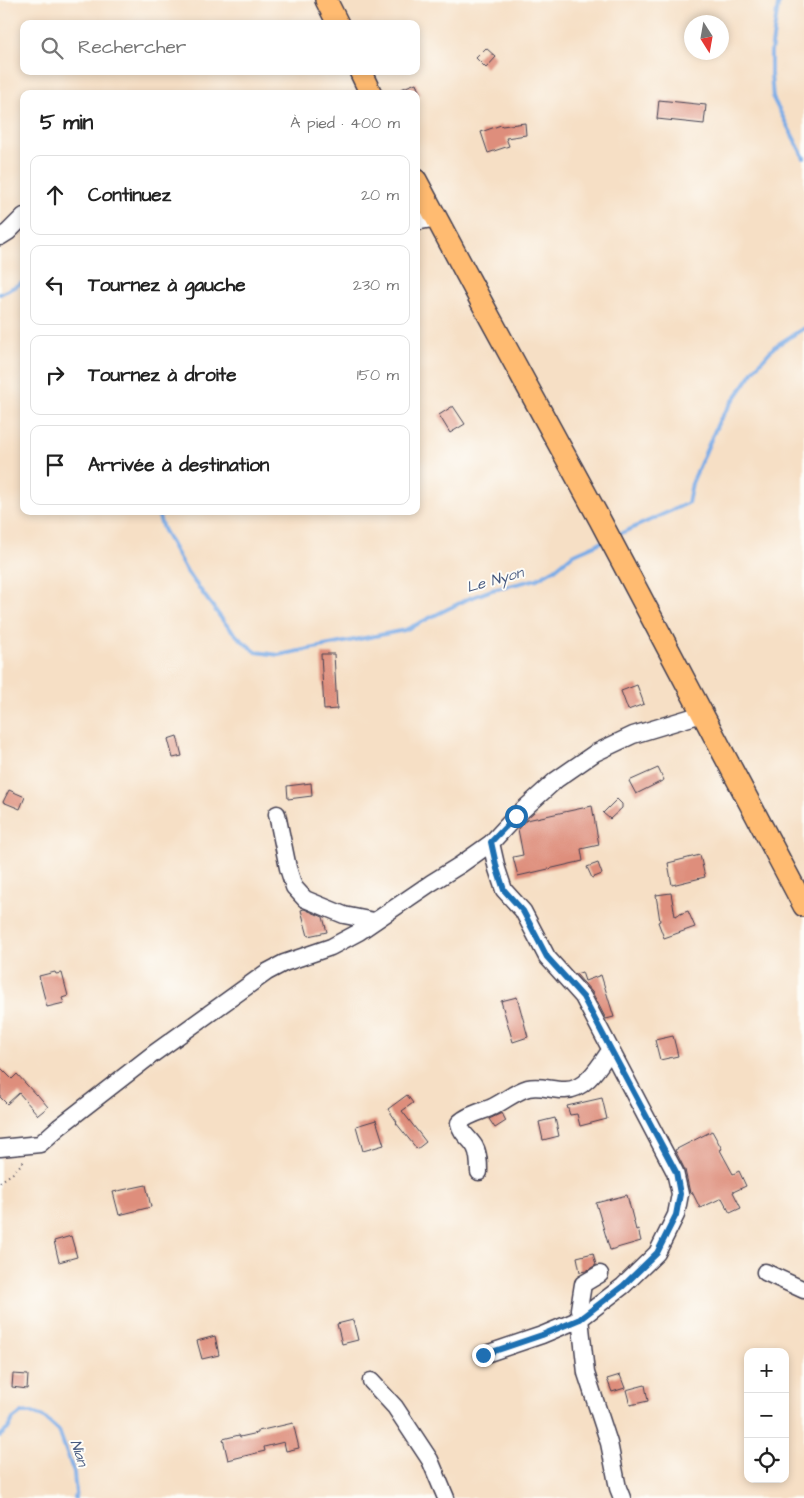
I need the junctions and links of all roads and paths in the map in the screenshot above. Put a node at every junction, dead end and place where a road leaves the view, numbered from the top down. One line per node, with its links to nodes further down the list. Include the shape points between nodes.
1 (326, 0): 2 (main road)
2 (336, 20)
3 (362, 75): 4 (main road)
4 (369, 90)
5 (420, 196): 7 (main road)
6 (20, 220): 8 (street)
7 (426, 220): 9 (main road, via 600,520)
8 (0, 237)
9 (702, 714): 11 (street, via 634,735 595,753 556,780); 12 (main road)
10 (277, 814): 13 (street, via 294,887 305,899 344,915)
11 (491, 842): 13 (street, via 460,866); 14 (street, via 504,890 523,911 547,957 583,997)
12 (804, 906)
13 (374, 921): 15 (street, via 331,947 267,972 153,1054)
14 (611, 1049): 17 (street, via 590,1078 579,1086 565,1091 531,1088 464,1119 460,1129 475,1148); 22 (street, via 676,1172 680,1194 676,1215 657,1253 623,1286)
15 (40, 1144): 16 (street); 18 (path, via 13,1174)
16 (0, 1148)
17 (479, 1172)
18 (0, 1182)
19 (765, 1272): 21 (street)
20 (600, 1274): 22 (street, via 583,1284)
21 (804, 1290)
22 (580, 1319): 23 (street); 26 (street, via 586,1374 609,1443)
23 (483, 1355)
24 (371, 1381): 25 (street, via 394,1407 430,1460)
25 (446, 1498)
26 (622, 1498)

